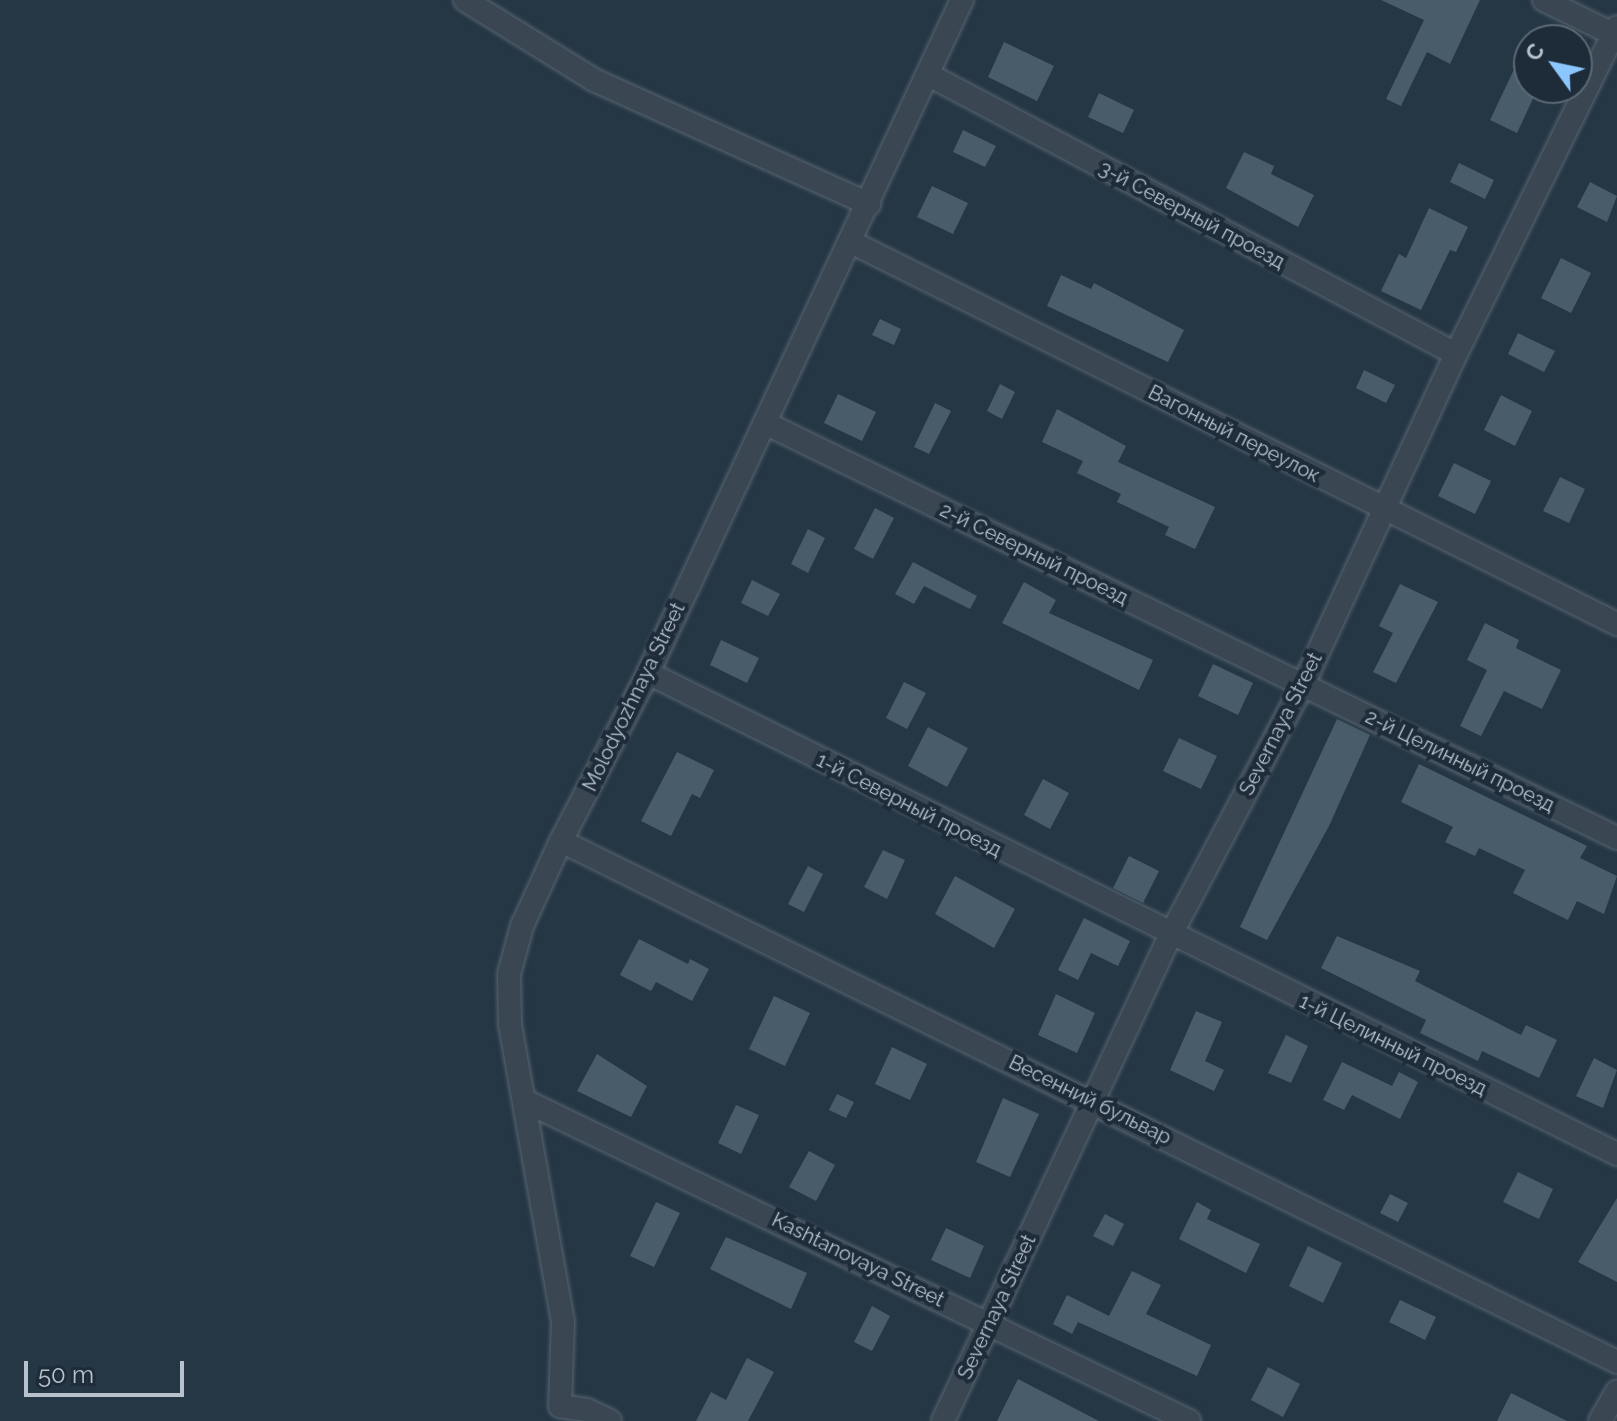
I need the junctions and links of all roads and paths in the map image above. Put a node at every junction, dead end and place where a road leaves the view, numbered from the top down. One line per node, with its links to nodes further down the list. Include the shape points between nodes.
1 (465, 0): 6 (street, via 594,80)
2 (962, 0): 5 (street, Molodyozhnaya Street)
3 (1544, 0): 4 (street)
4 (1616, 32): 8 (street, Severnaya Street)
5 (929, 75): 6 (street, Molodyozhnaya Street); 8 (street, 3-й Северный проезд)
6 (869, 204): 7 (street, Molodyozhnaya Street)
7 (853, 243): 9 (street, Molodyozhnaya Street); 10 (street, Вагонный переулок)
8 (1456, 354): 10 (street, Severnaya Street)
9 (765, 423): 12 (street, Molodyozhnaya Street); 13 (street, 2-й Северный проезд)
10 (1384, 509): 11 (street, Вагонный переулок); 13 (street, Severnaya Street)
11 (1617, 624)
12 (648, 673): 15 (street, Molodyozhnaya Street); 16 (street, 1-й Северный проезд)
13 (1303, 685): 14 (street, 2-й Целинный проезд); 16 (street, Severnaya Street)
14 (1617, 838)
15 (561, 841): 17 (street, Molodyozhnaya Street, via 522,926 509,974 510,1025); 18 (street, Весенний бульвар)
16 (1170, 936): 18 (street, Severnaya Street); 19 (street, 1-й Целинный проезд)
17 (525, 1101): 20 (street, Kashtanovaya Street); 23 (street, Molodyozhnaya Street, via 563,1322)
18 (1096, 1102): 20 (street, Severnaya Street); 21 (street, Весенний бульвар)
19 (1617, 1154)
20 (989, 1323): 25 (street, Severnaya Street); 26 (street, Kashtanovaya Street)
21 (1617, 1362)
22 (1617, 1391): 27 (street)
23 (559, 1414): 24 (street, Molodyozhnaya Street, via 587,1410)
24 (610, 1421)
25 (943, 1421)
26 (1189, 1421)
27 (1600, 1421)

